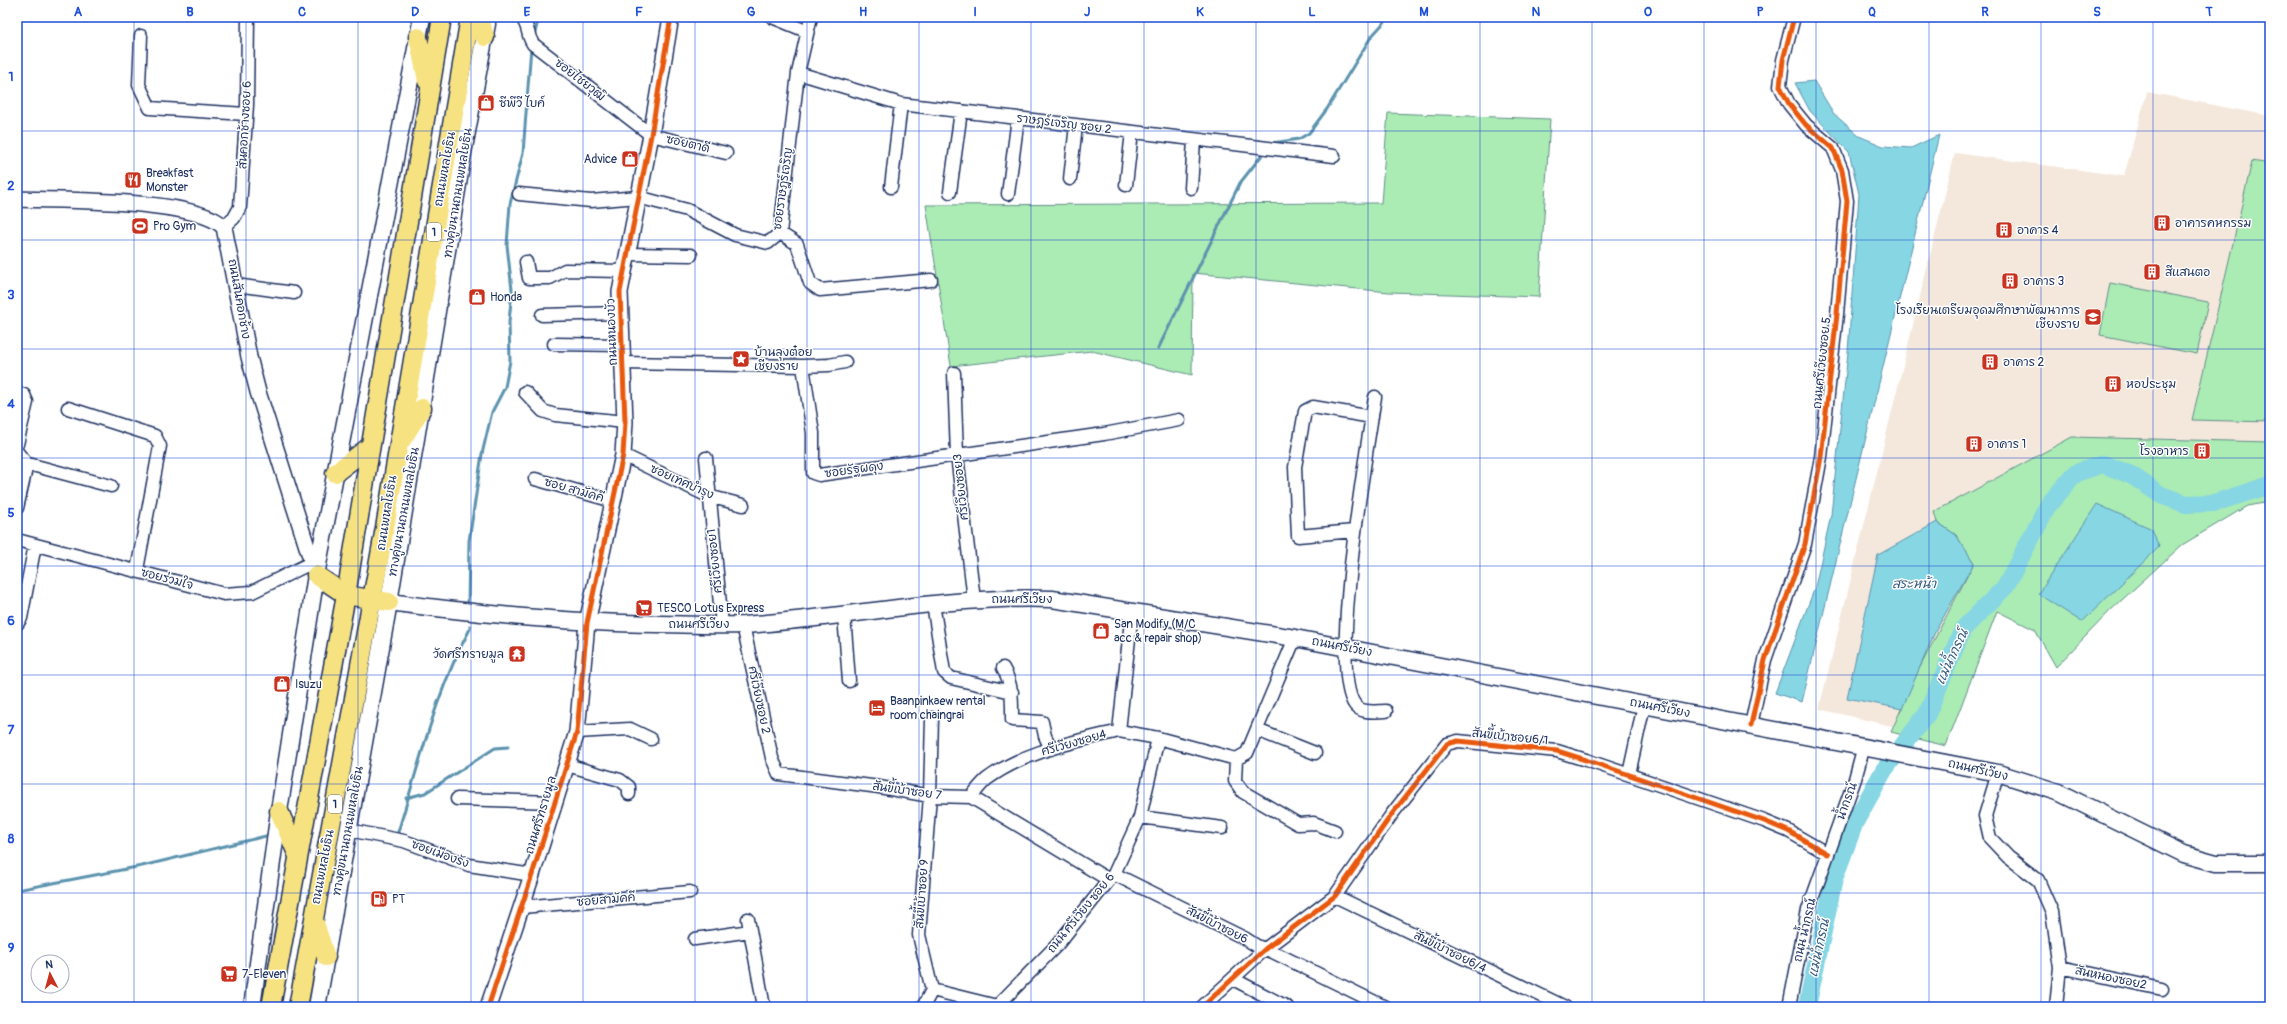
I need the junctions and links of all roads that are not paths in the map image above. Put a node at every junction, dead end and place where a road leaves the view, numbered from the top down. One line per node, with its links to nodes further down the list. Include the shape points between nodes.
1 (248, 17): 20 (street, สันคอกช้างซอย 6)
2 (422, 17): 15 (main road)
3 (442, 17): 17 (main road)
4 (470, 17): 64 (main road, ถนนพหลโยธิน / 1)
5 (480, 17): 14 (main road)
6 (488, 17): 14 (main road, ทางคู่ขนานถนนพหลโยธิน / 1)
7 (521, 17): 24 (street, ซอยไชยวุฒิ, via 528,25 529,38 533,44)
8 (670, 17): 24 (street, ถนนหนองบัว)
9 (772, 17): 12 (street)
10 (811, 17): 12 (street, ซอยราษฎร์เจริญ)
11 (1794, 17): 100 (street, ถนนศรีเวียงซอย 5, via 1783,60 1780,86 1789,104 1806,125 1833,148 1842,170 1847,201 1821,457 1805,544 1765,660)
12 (806, 31): 16 (street, ซอยราษฎร์เจริญ)
13 (141, 36): 20 (street, via 139,85 150,108)
14 (485, 37): 58 (main road, ทางคู่ขนานถนนพหลโยธิน / 1)
15 (418, 38): 17 (main road); 70 (main road)
16 (798, 73): 18 (street, ราษฎร์เจริญ ซอย 2); 38 (street, ซอยราษฎร์เจริญ)
17 (429, 90): 63 (main road)
18 (901, 104): 19 (street, ราษฎร์เจริญ ซอย 2); 30 (street)
19 (961, 111): 21 (street, ราษฎร์เจริญ ซอย 2); 32 (street)
20 (246, 114): 37 (street, สันคอกช้างซอย 6, via 240,207 234,218)
21 (1018, 118): 22 (street, ราษฎร์เจริญ ซอย 2); 34 (street)
22 (1076, 125): 23 (street, ราษฎร์เจริญ ซอย 2); 28 (street)
23 (1132, 132): 25 (street, ราษฎร์เจริญ ซอย 2); 29 (street)
24 (651, 135): 26 (street, ซอยตาดี); 35 (street, ถนนหนองบัว)
25 (1194, 140): 27 (street, ราษฎร์เจริญ ซอย 2); 31 (street)
26 (726, 153)
27 (1334, 156)
28 (1070, 179)
29 (1126, 185)
30 (891, 187)
31 (1190, 188)
32 (950, 192)
33 (519, 194): 35 (street, via 591,201)
34 (1008, 194)
35 (638, 197): 38 (street, ซอยราษฎร์เจริญ, via 687,210 735,235 768,243); 39 (street, ถนนหนองบัว)
36 (17, 199): 37 (street, via 148,204 203,214 216,219)
37 (224, 227): 44 (street, ถนนสันคอกช้าง)
38 (780, 233): 43 (street, via 797,244 810,283 820,290)
39 (627, 254): 40 (street); 42 (street, ถนนหนองบัว)
40 (691, 255)
41 (526, 262): 42 (street, via 529,278 550,278 565,270)
42 (624, 271): 46 (street, ถนนหนองบัว)
43 (931, 280)
44 (236, 285): 45 (street); 80 (street, ถนนสันคอกช้าง, via 258,392)
45 (294, 293)
46 (620, 313): 47 (street); 49 (street, ถนนหนองบัว)
47 (542, 315)
48 (554, 344): 49 (street)
49 (622, 345): 51 (street, ถนนหนองบัว)
50 (845, 362): 52 (street)
51 (622, 363): 52 (street); 61 (street, ถนนหนองบัว)
52 (803, 366): 67 (street, ซอยรัฐผดุง, via 813,433 813,472 819,475)
53 (954, 373): 67 (street, ศรีเวียงซอย3)
54 (525, 392): 61 (street, via 543,411 555,415)
55 (17, 393): 62 (street, via 24,396 27,402)
56 (1375, 397): 59 (street)
57 (68, 408): 81 (street, via 155,436 160,446)
58 (422, 408): 64 (main road); 84 (main road, ทางคู่ขนานถนนพหลโยธิน / 1)
59 (1372, 417): 77 (street); 77 (street, via 1313,407 1305,411 1295,467 1298,536)
60 (1179, 420): 67 (street, ซอยรัฐผดุง, via 1104,434)
61 (625, 422): 66 (street, ถนนหนองบัว)
62 (17, 444)
63 (369, 447): 70 (main road); 82 (main road)
64 (398, 448): 84 (main road, ถนนพหลโยธิน / 1)
65 (17, 452): 69 (street)
66 (623, 455): 73 (street, ซอยเทศบำรุง); 74 (street, ถนนหนองบัว)
67 (957, 455): 83 (street, ศรีเวียงซอย3)
68 (706, 458): 73 (street, ศรีเวียงซอย1)
69 (22, 462): 72 (street); 76 (street)
70 (335, 473): 80 (main road)
71 (535, 478): 74 (street, ซอย สามัคคี)
72 (111, 486)
73 (708, 496): 75 (street, ซอยเทศบำรุง); 90 (street, ศรีเวียงซอย1)
74 (613, 501): 88 (street, ถนนหนองบัว)
75 (743, 505)
76 (17, 508)
77 (1354, 531): 93 (street)
78 (17, 540): 79 (street, ซอยร่วมใจ)
79 (35, 545): 81 (street, ซอยร่วมใจ); 89 (street, via 21,618)
80 (315, 568): 81 (street, ซอยร่วมใจ, via 252,592 224,594); 82 (main road); 121 (main road)
81 (137, 570)
82 (346, 595): 84 (main road); 114 (main road)
83 (974, 600): 85 (main road, ถนนศรีเวียง); 86 (main road, ถนนศรีเวียง, via 1018,597 1052,599)
84 (381, 601): 88 (main road, ถนนศรีเวียง, via 483,615); 116 (main road, ถนนพหลโยธิน / 1); 124 (main road, ทางคู่ขนานถนนพหลโยธิน / 1)
85 (933, 604): 87 (main road, ถนนศรีเวียง); 96 (street, via 944,672 952,678)
86 (1132, 611): 92 (main road, ถนนศรีเวียง); 102 (street, ศรีเวียงซอย4)
87 (844, 615): 91 (main road, ถนนศรีเวียง); 95 (street)
88 (587, 623): 90 (main road, ถนนศรีเวียง); 103 (street, ถนนศรีทรายมูล)
89 (17, 624)
90 (722, 625): 91 (main road, ถนนศรีเวียง)
91 (743, 625): 112 (street, ศรีเวียงซอย 2, via 772,758)
92 (1295, 638): 93 (main road, ถนนศรีเวียง); 101 (street)
93 (1346, 648): 97 (main road, ถนนศรีเวียง); 98 (street, via 1348,686 1355,705 1363,711)
94 (1003, 668): 96 (street, via 1010,679)
95 (849, 681)
96 (1012, 692): 107 (street, via 1012,720 1042,722 1044,736)
97 (1644, 704): 100 (main road, ถนนศรีเวียง); 113 (street)
98 (1386, 711)
99 (932, 718): 117 (street, สันขี้เบ้าซอย 9)
100 (1751, 725): 106 (main road, ถนนศรีเวียง)
101 (1257, 730): 108 (street); 109 (street, via 1247,753)
102 (1119, 731): 104 (street); 107 (street, ศรีเวียงซอย4)
103 (577, 732): 105 (street, via 630,729); 110 (street, ถนนศรีทรายมูล)
104 (1158, 738): 109 (street); 122 (street, ถนน ศรีเวียง ซอย 6)
105 (651, 739)
106 (1864, 746): 111 (main road, ถนนศรีเวียง); 126 (street, น้ำกรณ์, via 1856,779)
107 (1051, 749): 118 (street, ศรีเวียงซอย4, via 1020,759 986,780)
108 (1315, 753)
109 (1236, 760): 125 (street, via 1236,781 1243,792 1298,824 1314,822)
110 (567, 765): 115 (street, via 620,780 628,787); 120 (street, ถนนศรีทรายมูล)
111 (1998, 773): 128 (main road, ถนนศรีเวียง, via 2058,792 2184,854 2216,863); 138 (street, via 1985,816 1990,838 2008,857 2038,880 2052,912)
112 (780, 774): 117 (street, สันขี้เบ้าซอย 7)
113 (1629, 774): 126 (street, สันขี้เบ้าซอย6/1, via 1788,831); 132 (street, สันขี้เบ้าซอย6/1, via 1557,751 1458,741 1447,744 1392,814)
114 (310, 791): 116 (main road); 127 (main road)
115 (629, 794)
116 (336, 795): 134 (main road, ถนนพหลโยธิน / 1)
117 (930, 796): 118 (street, สันขี้เบ้าซอย 7); 141 (street, สันขี้เบ้าซอย 9, via 920,935)
118 (970, 797): 130 (street, สันขี้เบ้าซอย 7)
119 (457, 799): 120 (street)
120 (555, 802): 129 (street, ถนนศรีทรายมูล)
121 (279, 811): 127 (main road); 143 (main road)
122 (1140, 816): 123 (street); 130 (street, ถนน ศรีเวียง ซอย 6)
123 (1222, 828)
124 (349, 830): 129 (street, ซอยเมืองรัง, via 404,841 469,865); 137 (main road, ทางคู่ขนานถนนพหลโยธิน / 1)
125 (1335, 831)
126 (1828, 854): 154 (street, ถนน น้ำกรณ์, via 1808,910)
127 (298, 856): 144 (main road)
128 (2270, 863)
129 (532, 876): 133 (street, ถนนศรีทรายมูล)
130 (1112, 877): 136 (street, สันขี้เบ้าซอย6); 142 (street, ถนน ศรีเวียง ซอย 6, via 1057,945)
131 (690, 892): 133 (street, ซอยสามัคคี)
132 (1335, 896): 136 (street, สันขี้เบ้าซอย6/1); 153 (street, สันขี้เบ้าซอย6/4)
133 (522, 908): 147 (street, ถนนศรีทรายมูล)
134 (314, 917): 137 (main road); 145 (main road, ถนนพหลโยธิน / 1)
135 (695, 939): 148 (street, via 749,925)
136 (1265, 949): 139 (street, สันขี้เบ้าซอย6/1); 152 (street, สันขี้เบ้าซอย6)
137 (326, 957): 146 (main road, ทางคู่ขนานถนนพหลโยธิน / 1)
138 (2060, 967): 140 (street, สันหนองซอย2); 155 (street)
139 (1233, 979): 150 (street, สันขี้เบ้าซอย6/1); 151 (street)
140 (2162, 989)
141 (932, 990): 142 (street); 149 (street)
142 (1000, 1006)
143 (252, 1007)
144 (271, 1007)
145 (298, 1007)
146 (317, 1007)
147 (488, 1007)
148 (764, 1007)
149 (923, 1007)
150 (1202, 1007)
151 (1287, 1007)
152 (1385, 1007)
153 (1565, 1007)
154 (1789, 1007)
155 (2056, 1007)

